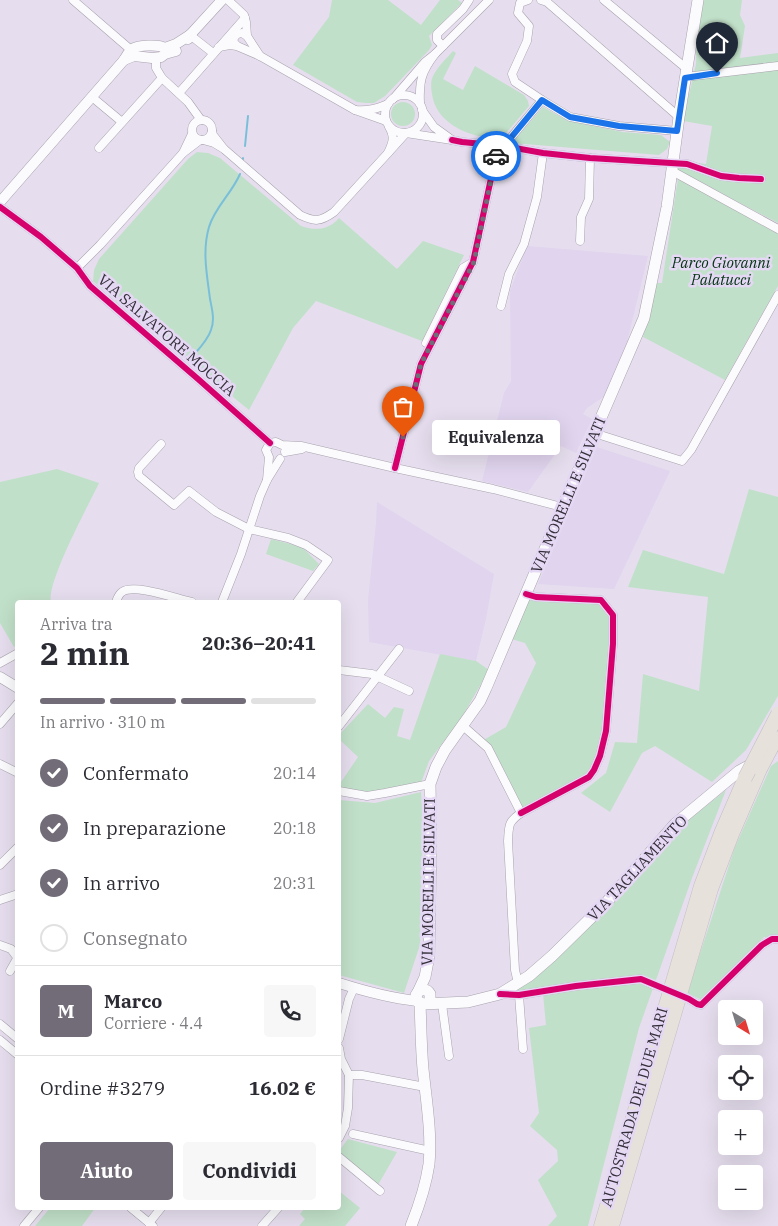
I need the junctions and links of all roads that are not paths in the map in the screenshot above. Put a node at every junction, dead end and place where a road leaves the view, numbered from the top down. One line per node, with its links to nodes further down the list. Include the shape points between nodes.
1 (73, 0): 17 (street)
2 (222, 0): 11 (street)
3 (228, 0): 10 (street)
4 (469, 0): 15 (street, via 437,34 437,40)
5 (489, 0): 15 (street)
6 (528, 0): 28 (street, via 520,3 518,13 529,26 527,41 512,74 515,82)
7 (541, 0): 32 (street)
8 (604, 0): 24 (street)
9 (698, 0): 24 (main road, VIA MORELLI E SILVATI)
10 (245, 18): 12 (street); 16 (street)
11 (190, 35): 18 (street); 19 (street, via 176,51)
12 (246, 36): 14 (street, via 242,33 234,37); 21 (street)
13 (148, 46): 17 (street); 19 (street, via 147,52); 19 (street, via 163,46)
14 (237, 46): 16 (street); 21 (street)
15 (443, 46): 20 (street)
16 (219, 47): 18 (street)
17 (131, 50): 22 (street)
18 (213, 53): 26 (street)
19 (159, 54): 22 (street); 25 (street, via 156,68)
20 (435, 54): 29 (street); 30 (street, via 422,74)
21 (260, 56): 31 (street)
22 (124, 60): 27 (street)
23 (778, 66): 24 (street)
24 (686, 73): 32 (main road, VIA MORELLI E SILVATI)
25 (162, 78): 26 (street); 34 (street)
26 (179, 93): 33 (street)
27 (92, 97): 34 (street); 51 (street)
28 (542, 100): 37 (street, via 570,117 619,126); 42 (street)
29 (390, 102): 30 (street, via 404,95 416,100); 31 (street, via 375,110); 35 (street, via 385,109)
30 (421, 107): 38 (street, via 421,123); 41 (street, via 434,127)
31 (355, 110): 35 (street)
32 (679, 117): 37 (main road, VIA MORELLI E SILVATI)
33 (201, 120): 36 (street, via 210,124); 39 (street, via 193,125)
34 (122, 122): 43 (street)
35 (388, 124): 38 (street, via 394,131); 46 (street, via 393,133)
36 (212, 130): 40 (street, via 210,137); 44 (street)
37 (677, 131): 49 (main road, VIA MORELLI E SILVATI)
38 (406, 133): 41 (street); 46 (street)
39 (192, 134): 40 (street); 45 (street)
40 (202, 140): 44 (street); 45 (street)
41 (452, 140): 42 (street)
42 (501, 146): 47 (street); 55 (street)
43 (99, 148)
44 (224, 149): 46 (street, via 300,215 311,220 323,219 334,212)
45 (183, 153): 56 (street)
46 (388, 153)
47 (542, 153): 48 (street); 58 (street, via 537,197)
48 (590, 158): 49 (street); 54 (street, via 589,199 580,217)
49 (672, 167): 50 (street, via 687,164 721,176); 53 (street); 60 (main road, VIA MORELLI E SILVATI, via 644,318)
50 (761, 179)
51 (0, 202)
52 (0, 207): 56 (street, VIA SALVATORE MOCCIA)
53 (778, 229)
54 (580, 241)
55 (474, 262): 59 (street, via 463,268); 64 (street, via 421,364)
56 (77, 268): 62 (street, VIA SALVATORE MOCCIA, via 90,286 250,424)
57 (778, 295): 60 (street, via 682,461)
58 (501, 306)
59 (426, 343)
60 (594, 433): 66 (main road, VIA MORELLI E SILVATI)
61 (161, 444): 67 (street, via 139,468 139,476 174,505 189,491 216,512)
62 (268, 450): 63 (street, via 275,460); 63 (street, via 276,442); 65 (street)
63 (282, 452): 64 (street, via 308,448); 65 (street)
64 (395, 468): 66 (street, via 493,488)
65 (267, 480): 67 (street)
66 (562, 507): 68 (main road, VIA MORELLI E SILVATI)
67 (249, 529): 71 (street); 72 (street, via 306,545 328,560)
68 (526, 594): 85 (main road, VIA MORELLI E SILVATI, via 480,701); 91 (street, via 601,600 613,616 614,644 606,731 594,770 588,777)
69 (117, 600): 70 (street, via 128,589 142,589)
70 (184, 600)
71 (223, 600)
72 (298, 600)
73 (399, 649): 78 (street)
74 (15, 655): 75 (street)
75 (0, 663)
76 (341, 670): 78 (street)
77 (0, 677): 79 (street)
78 (378, 677): 80 (street); 83 (street)
79 (15, 686)
80 (409, 691)
81 (15, 706): 84 (street)
82 (778, 714): 131 (highway, AUTOSTRADA DEI DUE MARI, bridge, via 745,778 701,886)
83 (341, 723)
84 (0, 724)
85 (462, 726): 89 (main road, VIA MORELLI E SILVATI, via 445,750); 91 (street, via 488,748)
86 (777, 741): 104 (main road, VIA TAGLIAMENTO, via 675,824 605,904); 132 (highway, AUTOSTRADA DEI DUE MARI, bridge, via 760,769 734,827 711,889)
87 (0, 764): 88 (street)
88 (15, 772)
89 (430, 784): 90 (street, via 367,796); 105 (main road, VIA MORELLI E SILVATI, via 429,956)
90 (341, 791)
91 (521, 813): 104 (street, via 511,820 508,840 515,970)
92 (15, 850): 93 (street)
93 (0, 865)
94 (15, 895): 95 (street)
95 (0, 900)
96 (778, 939): 106 (street, via 762,945 701,1005)
97 (0, 945): 98 (street)
98 (15, 954)
99 (15, 961): 100 (street)
100 (10, 971)
101 (341, 984): 103 (street)
102 (654, 985): 104 (street, via 640,980)
103 (354, 988): 105 (street, via 404,999); 109 (street)
104 (519, 989): 107 (main road, VIA TAGLIAMENTO, via 468,1002); 112 (street)
105 (422, 998): 107 (main road, VIA TAGLIAMENTO); 117 (main road, VIA MORELLI E SILVATI)
106 (689, 999)
107 (442, 1004): 114 (street)
108 (0, 1024): 110 (street)
109 (341, 1031)
110 (15, 1036)
111 (0, 1040): 113 (street)
112 (523, 1049)
113 (15, 1051)
114 (449, 1056)
115 (341, 1059): 116 (street)
116 (349, 1075): 117 (street); 119 (street, via 346,1126)
117 (425, 1088): 120 (main road, VIA MORELLI E SILVATI)
118 (353, 1134): 120 (street)
119 (341, 1135)
120 (430, 1151): 130 (main road, VIA MORELLI E SILVATI, via 425,1187)
121 (341, 1159): 122 (street)
122 (380, 1192)
123 (37, 1210): 128 (street)
124 (134, 1210): 127 (street)
125 (160, 1210): 127 (street)
126 (276, 1210): 129 (street)
127 (151, 1224)
128 (24, 1226)
129 (262, 1226)
130 (411, 1226)
131 (602, 1226)
132 (612, 1226)

